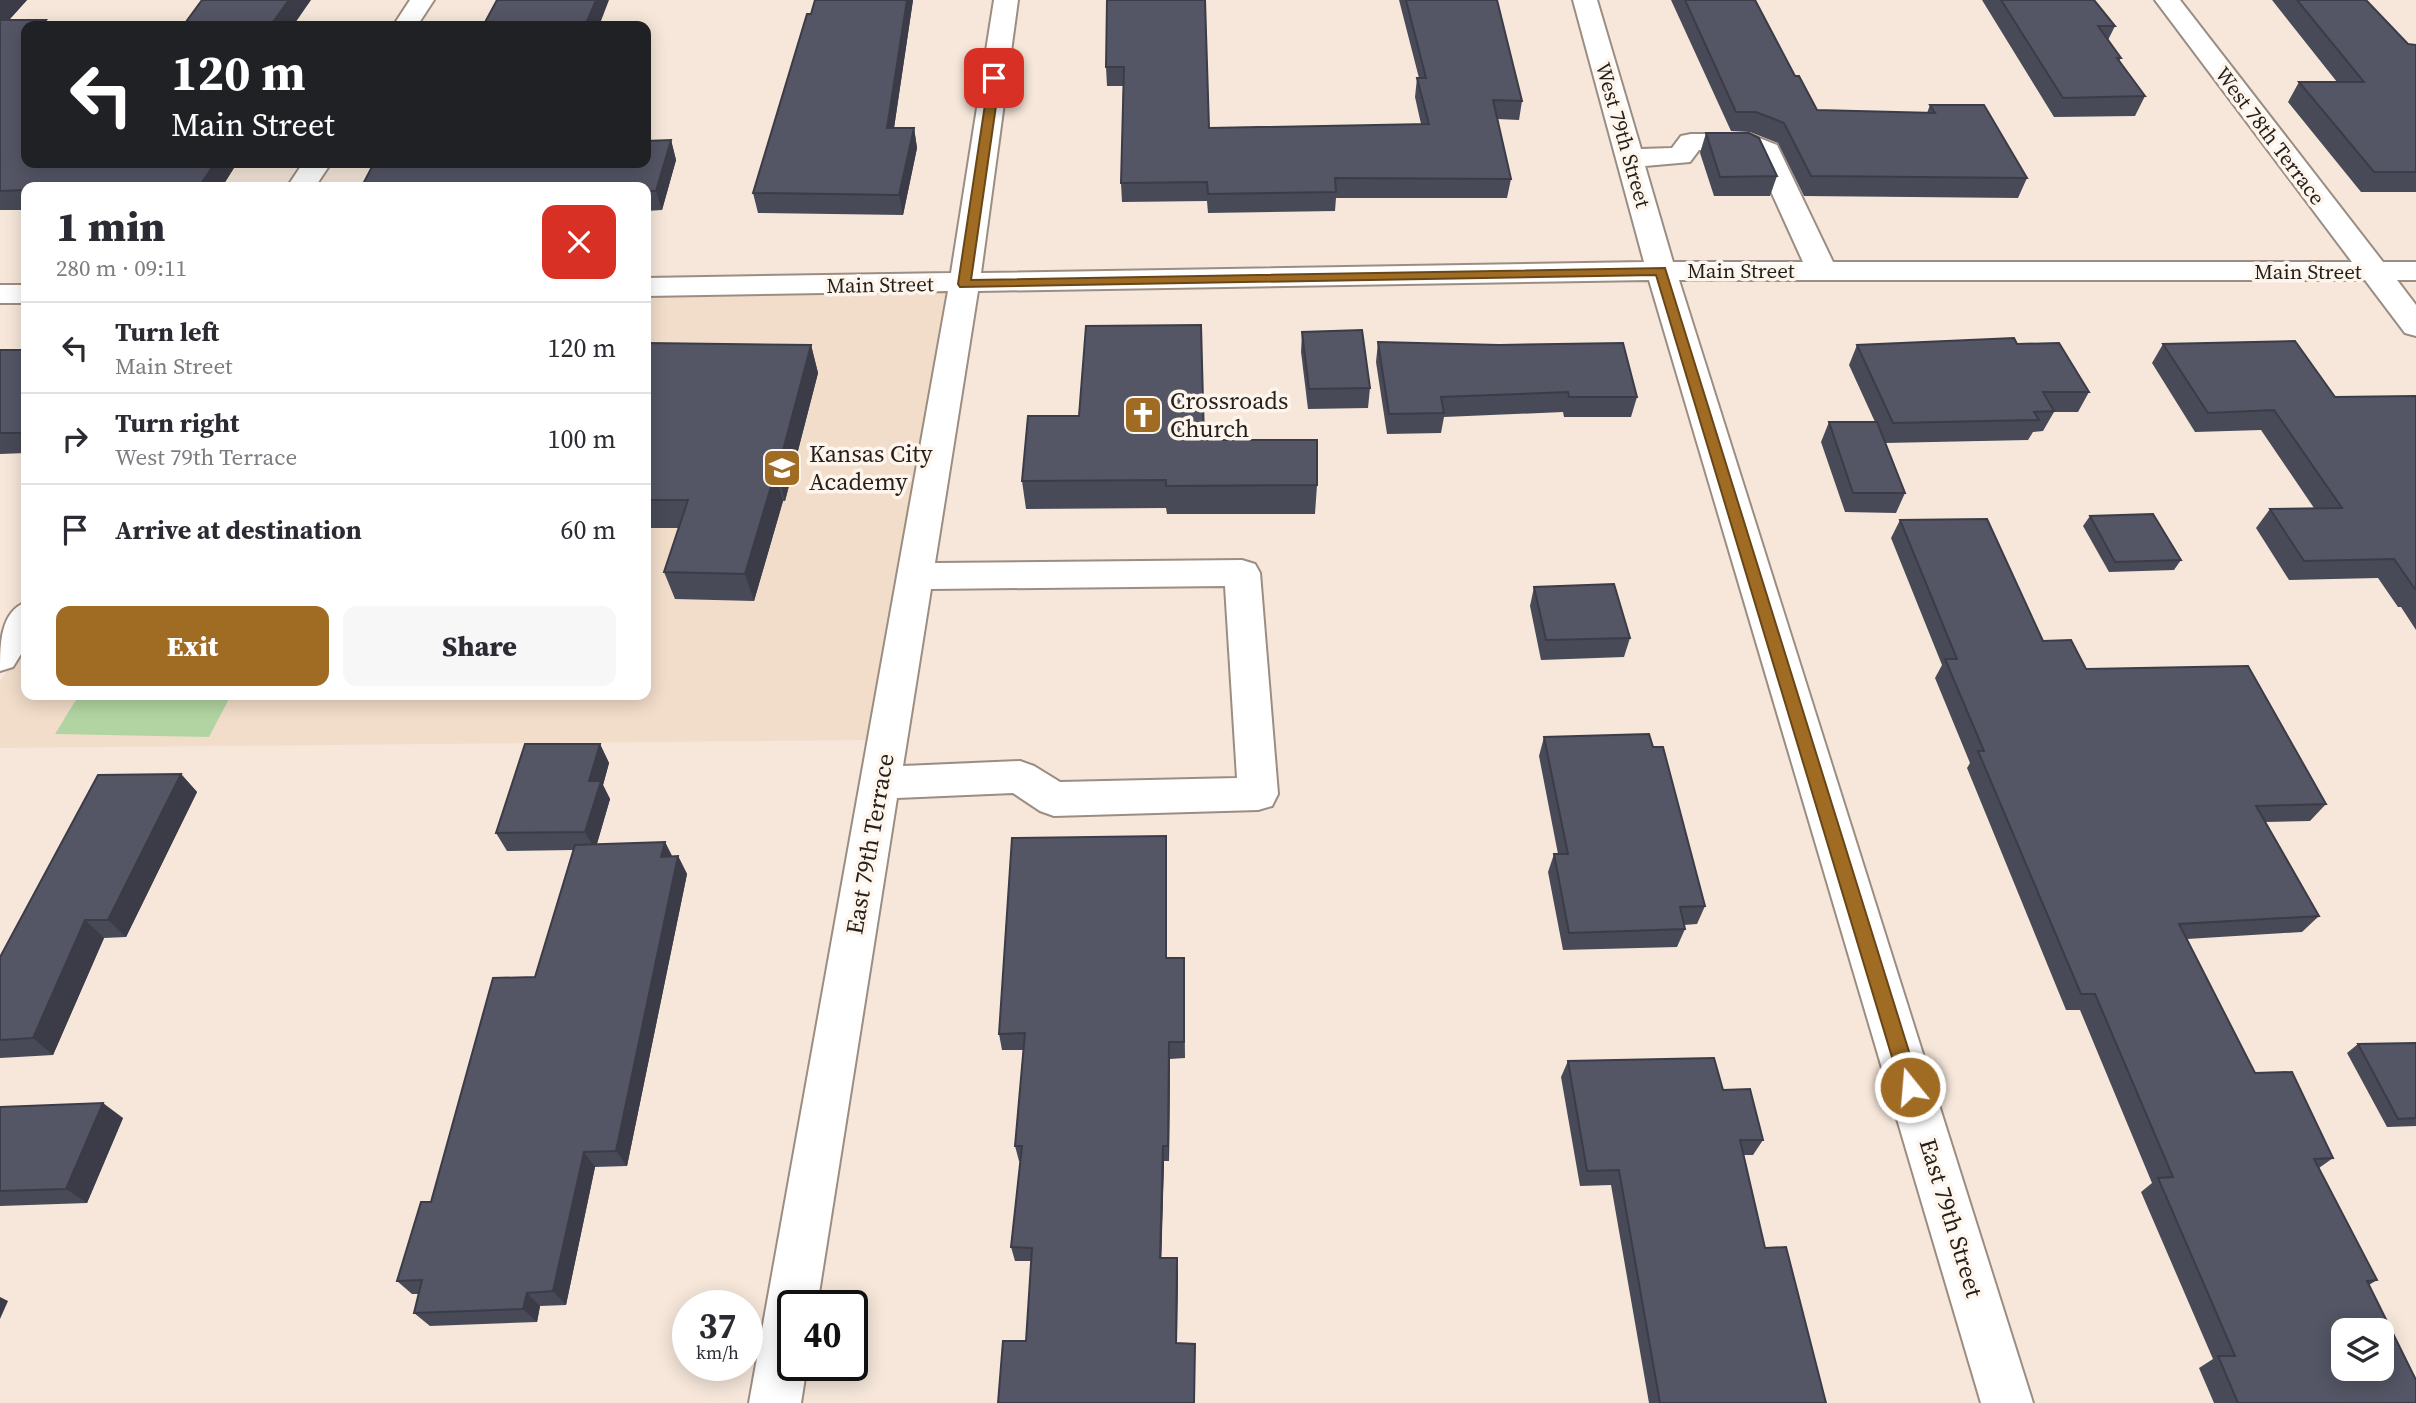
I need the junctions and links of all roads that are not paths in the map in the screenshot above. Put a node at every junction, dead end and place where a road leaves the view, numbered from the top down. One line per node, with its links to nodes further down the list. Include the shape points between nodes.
1 (422, 0): 5 (street)
2 (1006, 0): 11 (street, East 79th Terrace)
3 (1585, 0): 6 (street, West 79th Street)
4 (2167, 0): 10 (street, West 78th Terrace)
5 (408, 21)
6 (1630, 158): 7 (street, West 79th Street); 8 (street, via 1680,156 1691,142 1749,142 1767,151)
7 (1661, 271): 8 (street, Main Street); 11 (street, Main Street); 21 (street, East 79th Street)
8 (1822, 271): 10 (street, Main Street)
9 (2416, 271): 10 (street, Main Street)
10 (2374, 272): 15 (street, West 78th Terrace)
11 (964, 284): 12 (street, Main Street); 16 (street, East 79th Terrace)
12 (651, 288)
13 (0, 294): 14 (street)
14 (21, 294)
15 (2416, 326)
16 (915, 576): 19 (street, East 79th Terrace); 19 (street, via 1242,573 1258,794 1054,799 1020,777)
17 (21, 624): 18 (street)
18 (0, 657)
19 (880, 783): 20 (street, East 79th Terrace)
20 (775, 1403)
21 (2007, 1403)

